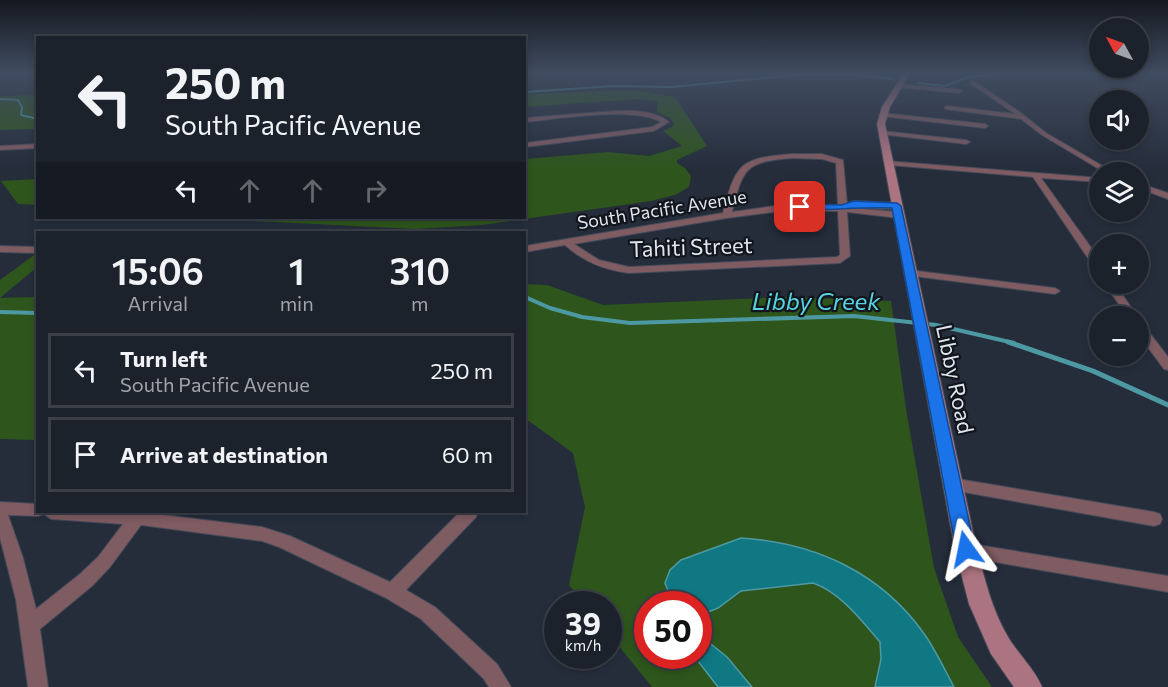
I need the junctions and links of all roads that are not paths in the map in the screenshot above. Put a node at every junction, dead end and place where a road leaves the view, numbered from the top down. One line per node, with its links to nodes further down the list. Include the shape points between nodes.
1 (887, 105): 4 (main road, Libby Road)
2 (1006, 105): 5 (street)
3 (947, 108): 5 (street)
4 (882, 115): 7 (street); 8 (main road, Libby Road)
5 (1023, 117): 13 (street)
6 (526, 120): 10 (street, via 630,112 666,122 654,129)
7 (986, 126)
8 (882, 133): 9 (street); 14 (main road, Libby Road)
9 (966, 142)
10 (526, 145)
11 (36, 146): 12 (street)
12 (0, 148)
13 (1091, 162)
14 (888, 163): 15 (street); 20 (main road, Libby Road)
15 (1036, 176): 16 (street); 26 (street)
16 (1089, 179)
17 (1149, 189): 18 (street)
18 (1168, 196)
19 (841, 208): 20 (street, South Pacific Avenue, via 855,212); 21 (street, South Pacific Avenue, via 782,208); 21 (street, via 838,159 765,158 753,161 740,173); 22 (street, Tahiti Street, via 845,255 837,261 629,270 595,263)
20 (897, 210): 27 (main road, Libby Road)
21 (727, 215): 22 (street, South Pacific Avenue)
22 (567, 242): 24 (street, South Pacific Avenue)
23 (0, 249): 25 (street)
24 (526, 249)
25 (36, 250)
26 (1089, 252)
27 (909, 273): 28 (street); 31 (main road, Libby Road)
28 (1055, 291)
29 (1149, 340): 30 (street)
30 (1168, 366)
31 (952, 484): 38 (street); 39 (main road, Libby Road)
32 (0, 508): 33 (street)
33 (36, 510)
34 (65, 513): 37 (street)
35 (469, 513): 41 (street)
36 (0, 516): 42 (street, via 14,551)
37 (137, 518): 41 (street, via 262,534); 42 (street, via 104,562)
38 (1154, 519)
39 (966, 549): 40 (street); 45 (main road, Libby Road, via 980,604 1000,646)
40 (1168, 584)
41 (392, 592): 44 (street, via 428,614 490,671)
42 (32, 625): 43 (street)
43 (38, 687)
44 (501, 687)
45 (1029, 687)

